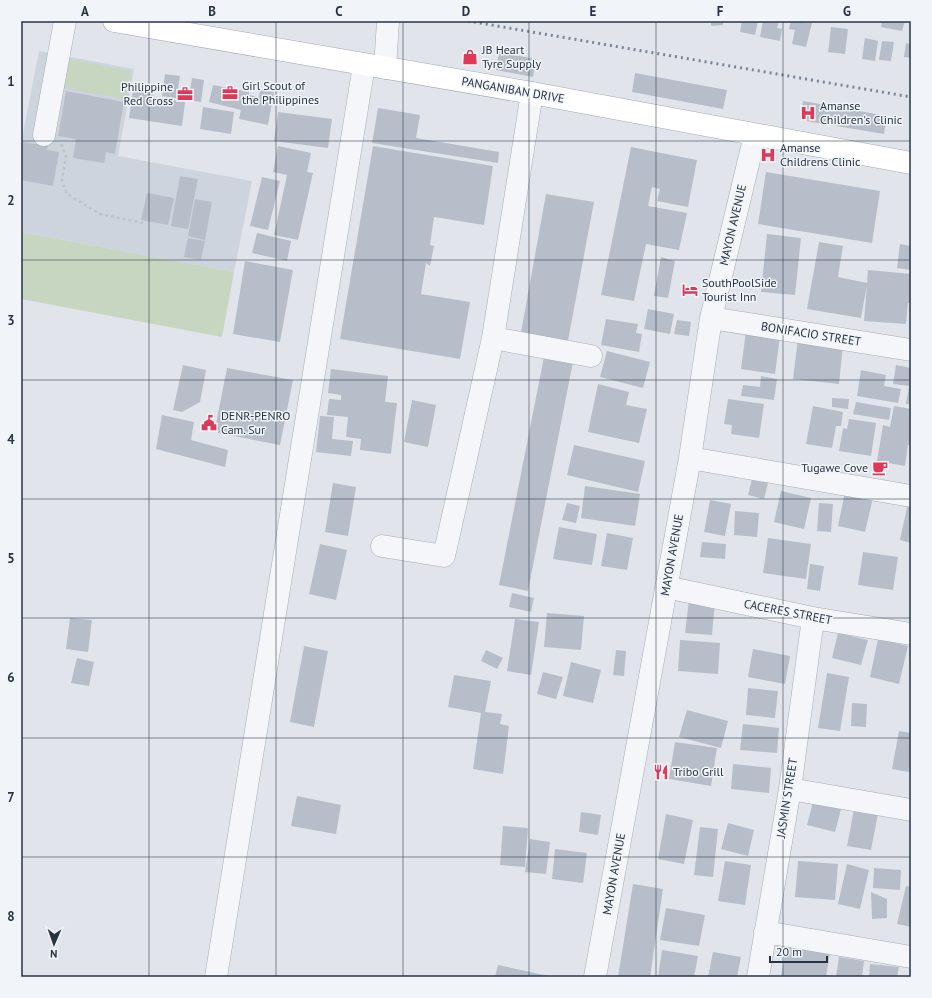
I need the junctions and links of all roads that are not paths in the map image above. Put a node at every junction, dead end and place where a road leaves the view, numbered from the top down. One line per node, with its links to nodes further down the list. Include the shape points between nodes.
1 (65, 21): 6 (street)
2 (114, 21): 4 (main road, PANGANIBAN DRIVE)
3 (388, 21): 4 (street)
4 (375, 66): 5 (main road, PANGANIBAN DRIVE); 23 (street)
5 (532, 93): 7 (main road, PANGANIBAN DRIVE); 10 (street)
6 (44, 135)
7 (755, 135): 8 (main road, PANGANIBAN DRIVE); 9 (street, MAYON AVENUE)
8 (911, 163)
9 (712, 318): 11 (street, BONIFACIO STREET); 13 (street, MAYON AVENUE)
10 (493, 338): 12 (street); 15 (street, via 444,556)
11 (911, 350)
12 (591, 356)
13 (690, 458): 14 (street); 16 (street, MAYON AVENUE)
14 (911, 496)
15 (382, 546)
16 (666, 587): 17 (street, CACERES STREET); 24 (street, MAYON AVENUE)
17 (813, 618): 18 (street, CACERES STREET); 19 (street, JASMIN STREET)
18 (911, 634)
19 (790, 789): 20 (street); 21 (street, JASMIN STREET)
20 (911, 810)
21 (765, 932): 22 (street); 25 (street, JASMIN STREET)
22 (911, 957)
23 (216, 977)
24 (595, 977)
25 (758, 977)

